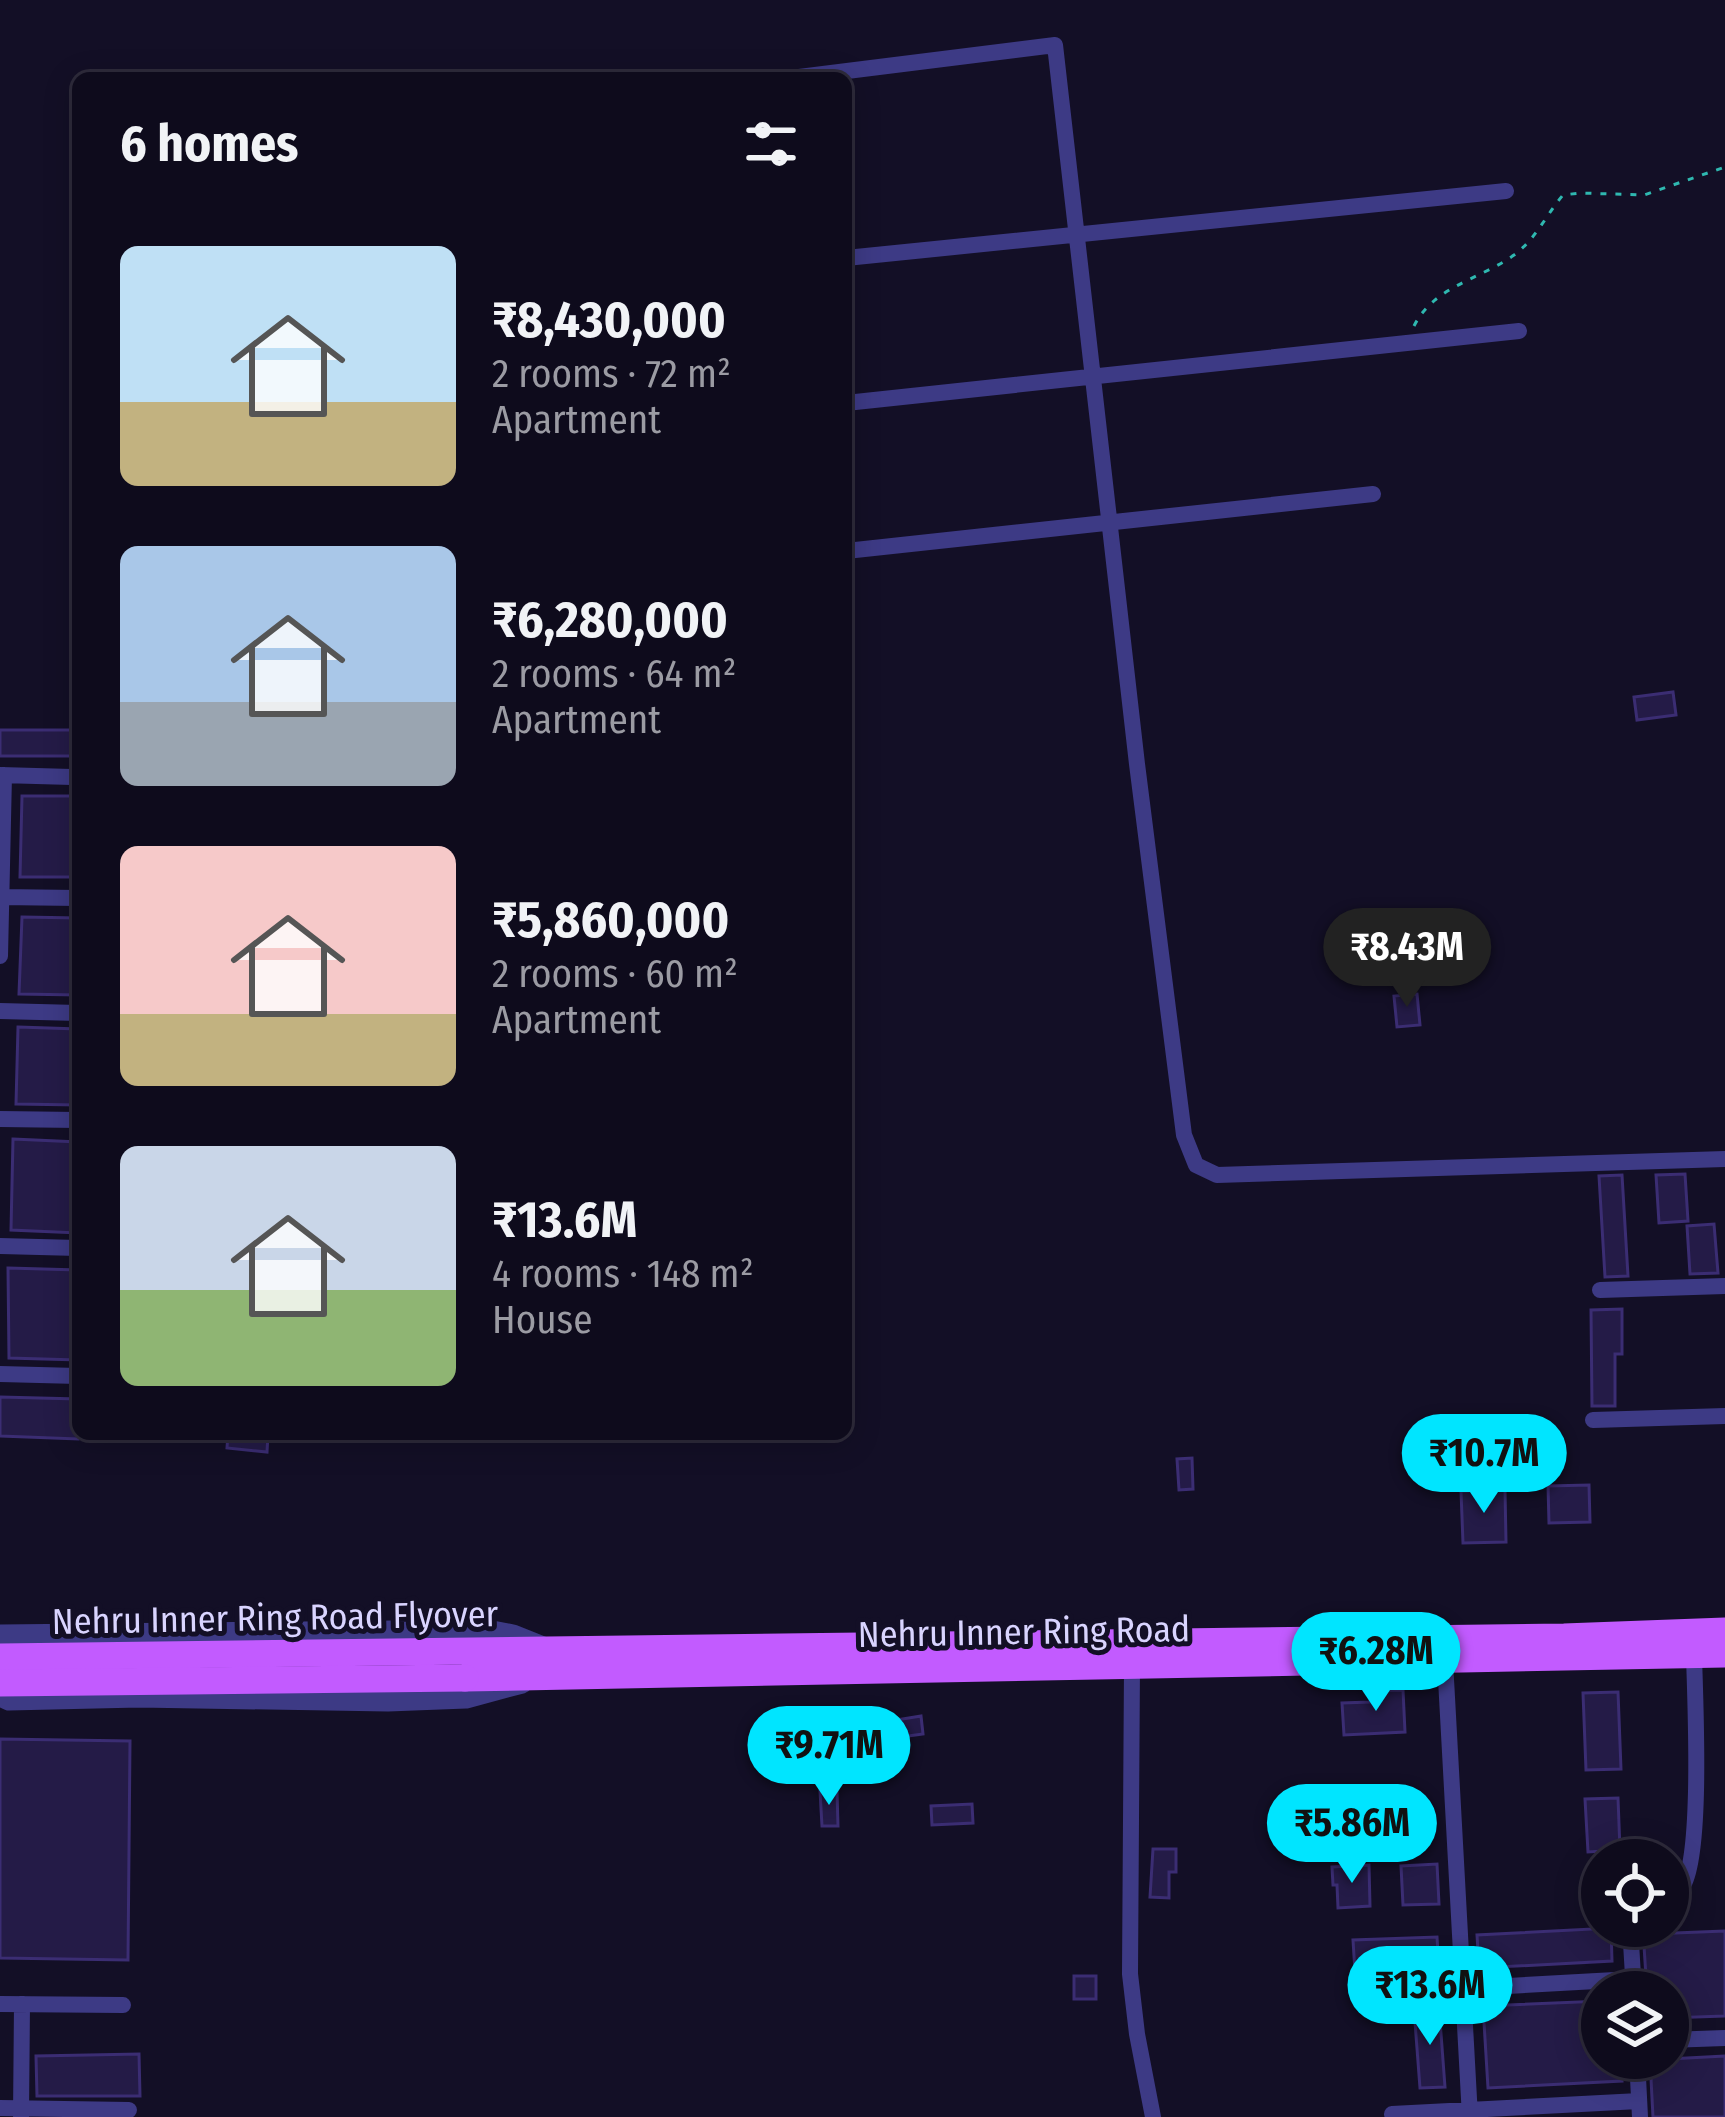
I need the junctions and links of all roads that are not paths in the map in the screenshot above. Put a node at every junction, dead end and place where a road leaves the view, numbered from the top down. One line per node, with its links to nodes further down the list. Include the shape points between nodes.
1 (838, 72): 3 (street, via 1054,45)
2 (1506, 191): 3 (street)
3 (1076, 235): 4 (street); 6 (street)
4 (852, 257)
5 (1520, 331): 6 (street)
6 (1092, 376): 7 (street); 9 (street)
7 (852, 402)
8 (1373, 494): 9 (street)
9 (1109, 523): 10 (street); 20 (street, via 1184,1135 1196,1165 1217,1175)
10 (852, 549)
11 (2, 775): 12 (street); 13 (street)
12 (72, 777)
13 (0, 897): 14 (street); 15 (street)
14 (72, 898)
15 (0, 956)
16 (0, 1010): 17 (street)
17 (72, 1013)
18 (0, 1119): 19 (street)
19 (72, 1120)
20 (1725, 1159)
21 (0, 1246): 22 (street)
22 (72, 1248)
23 (1725, 1286): 24 (street)
24 (1600, 1290)
25 (0, 1374): 26 (street)
26 (72, 1376)
27 (1725, 1416): 28 (street)
28 (1593, 1420)
29 (1725, 1631): 34 (main road, Nehru Inner Ring Road)
30 (0, 1634): 36 (street, via 488,1630 513,1635)
31 (1694, 1654): 32 (main road, Nehru Inner Ring Road); 35 (main road, Nehru Inner Ring Road); 40 (street)
32 (1725, 1654)
33 (0, 1661): 36 (street, via 2,1697 9,1700 466,1698); 37 (main road, Nehru Inner Ring Road Flyover)
34 (709, 1661): 36 (main road, Nehru Inner Ring Road); 38 (main road, Nehru Inner Ring Road)
35 (1445, 1661): 38 (main road, Nehru Inner Ring Road); 42 (street)
36 (545, 1664): 37 (main road, Nehru Inner Ring Road Flyover)
37 (464, 1665): 39 (main road, Nehru Inner Ring Road Flyover, bridge)
38 (1132, 1666): 56 (street, via 1130,1974)
39 (0, 1683)
40 (1689, 1867)
41 (1581, 1986): 42 (street)
42 (1464, 1987): 43 (street); 54 (street)
43 (1365, 1994)
44 (0, 2004): 45 (street)
45 (22, 2004): 46 (street); 53 (street)
46 (124, 2005)
47 (1725, 2038): 48 (street)
48 (1689, 2039)
49 (1638, 2079): 51 (street)
50 (0, 2108): 53 (street)
51 (1640, 2109): 54 (street)
52 (129, 2110): 53 (street)
53 (21, 2113)
54 (1469, 2113): 55 (street)
55 (1393, 2114)
56 (1153, 2117)

